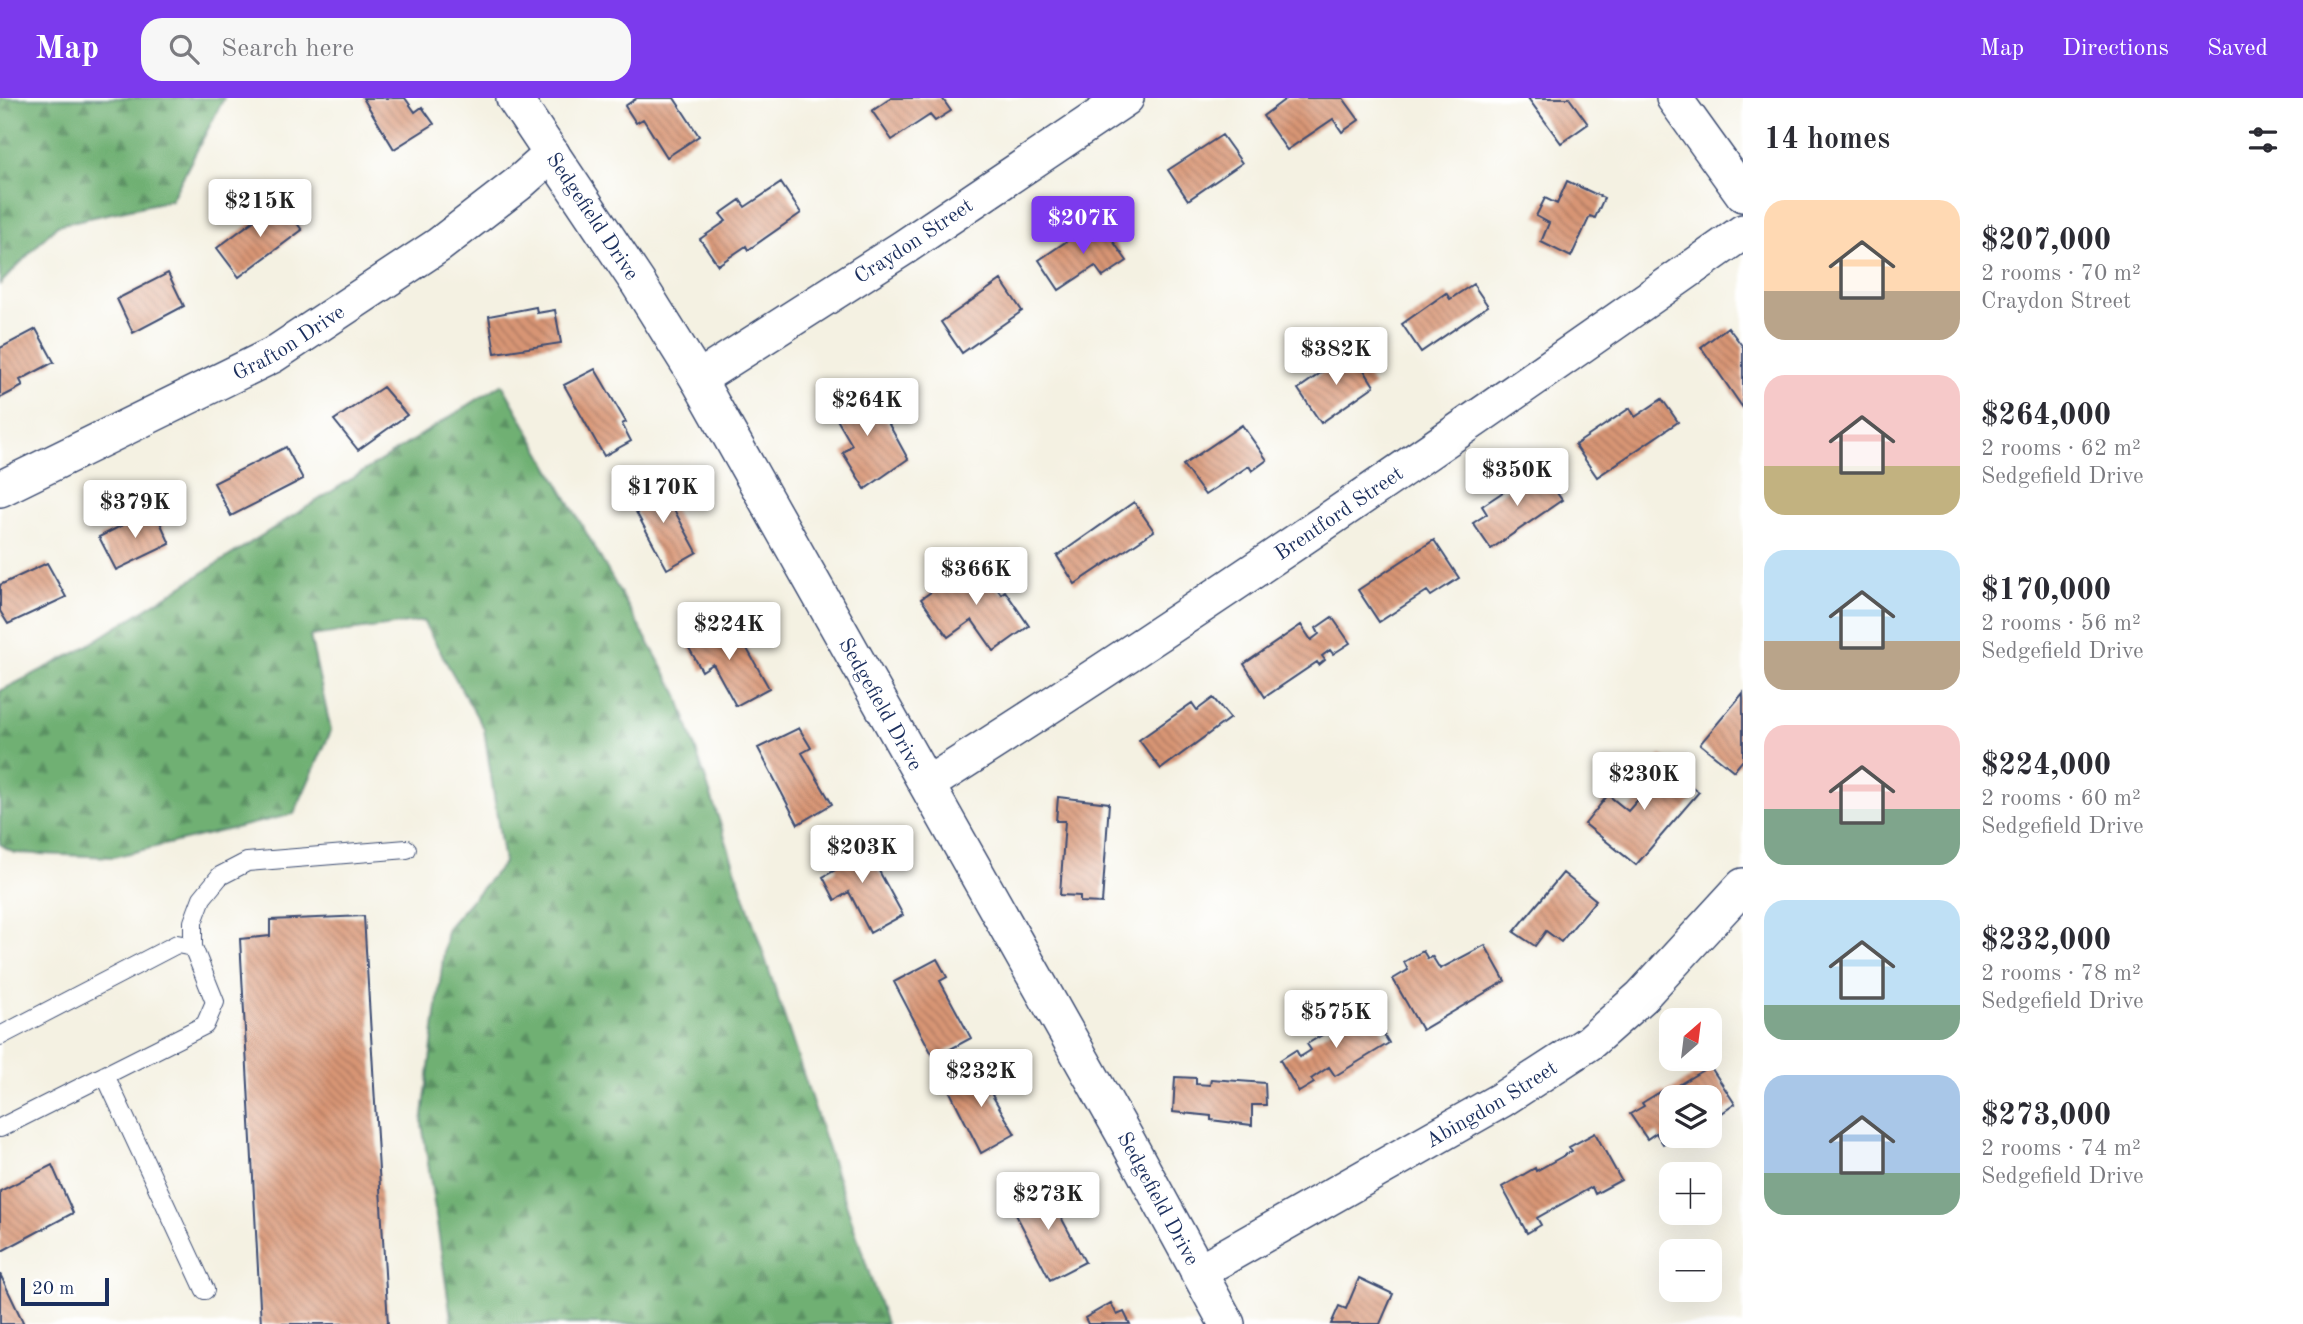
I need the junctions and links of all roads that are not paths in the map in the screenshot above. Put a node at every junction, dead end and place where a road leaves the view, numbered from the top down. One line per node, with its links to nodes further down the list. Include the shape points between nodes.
1 (514, 98): 4 (street, Sedgefield Drive)
2 (1126, 98): 7 (street, Craydon Street)
3 (1674, 98): 5 (street)
4 (552, 155): 7 (street, Sedgefield Drive); 8 (street, Grafton Drive, via 439,245 273,355)
5 (1743, 194)
6 (1743, 232): 9 (street, Brentford Street, via 1235,583)
7 (698, 379): 9 (street, Sedgefield Drive)
8 (0, 489)
9 (928, 784): 16 (street, Sedgefield Drive)
10 (407, 849): 12 (lane, via 247,862 220,876 202,898 193,922)
11 (1743, 886): 16 (street, Abingdon Street, via 1641,997 1589,1043 1502,1100)
12 (193, 947): 13 (lane, via 177,944); 14 (lane, via 215,1002 205,1025)
13 (0, 1036)
14 (105, 1075): 15 (lane); 17 (lane)
15 (0, 1128)
16 (1198, 1272): 18 (street, Sedgefield Drive)
17 (205, 1290)
18 (1227, 1324)

